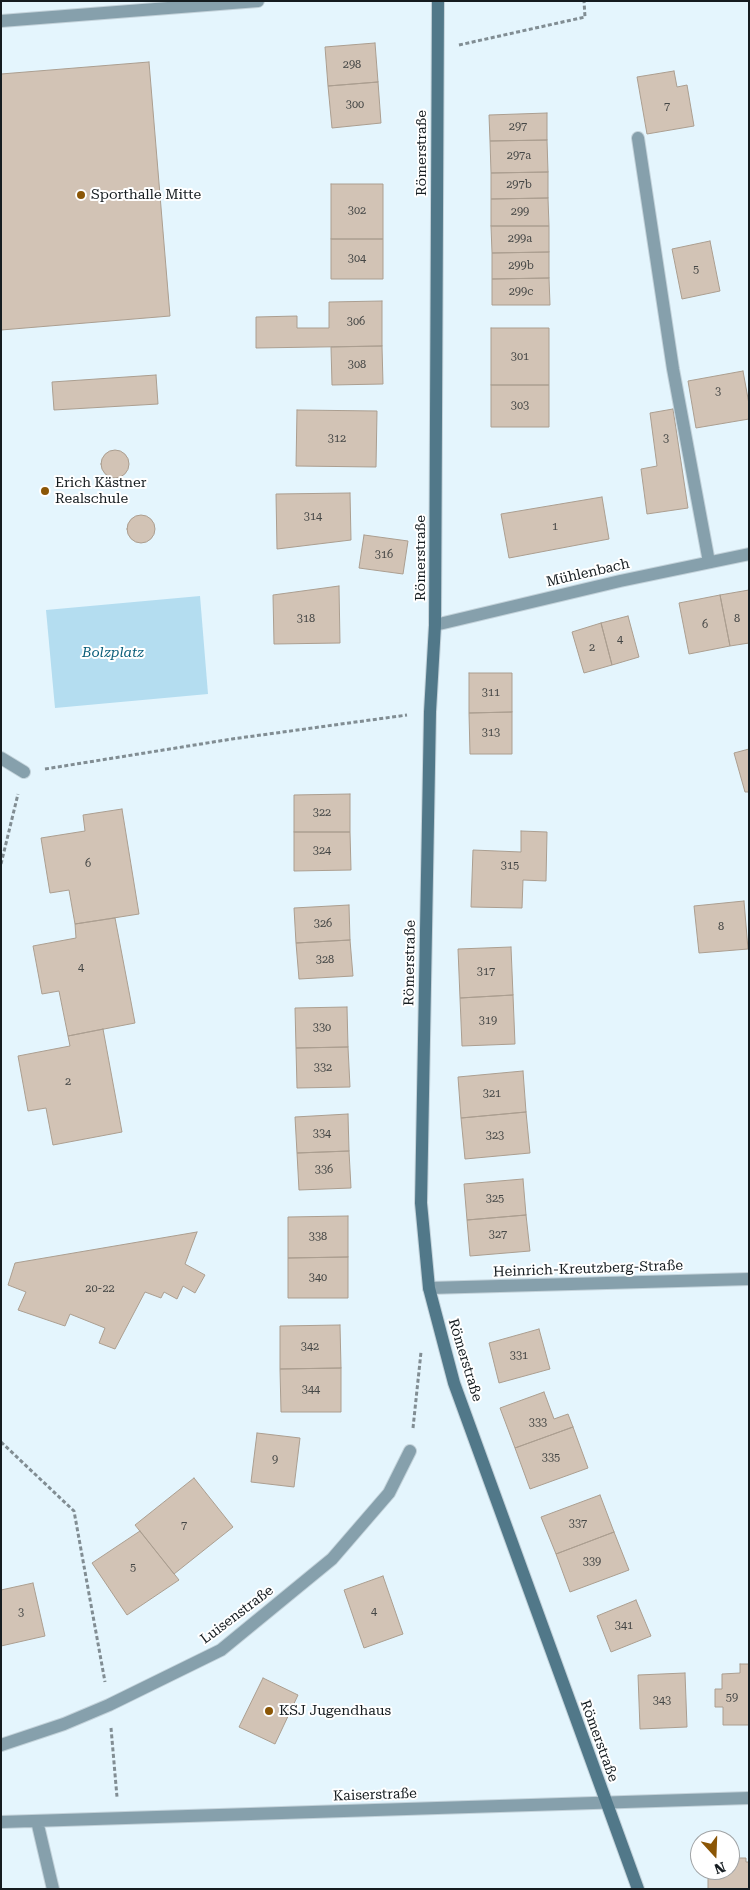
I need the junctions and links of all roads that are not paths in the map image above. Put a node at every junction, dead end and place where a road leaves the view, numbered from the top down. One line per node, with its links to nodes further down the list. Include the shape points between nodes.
1 (258, 1): 3 (street)
2 (438, 1): 7 (main road, Römerstraße)
3 (1, 21)
4 (638, 138): 6 (street, via 673,369)
5 (749, 554): 6 (street, Mühlenbach)
6 (709, 562): 7 (street, Mühlenbach)
7 (435, 625): 11 (main road, Römerstraße, via 430,712 421,1202)
8 (1, 758): 9 (street)
9 (24, 772)
10 (749, 1279): 11 (street, Heinrich-Kreutzberg-Straße)
11 (429, 1288): 15 (main road, Römerstraße, via 454,1383)
12 (410, 1451): 13 (street, Luisenstraße, via 389,1493 332,1559 221,1650 109,1705)
13 (1, 1745)
14 (749, 1798): 15 (street, Kaiserstraße)
15 (606, 1803): 16 (street, Kaiserstraße); 19 (main road, Römerstraße)
16 (37, 1821): 17 (street, Kaiserstraße); 18 (street)
17 (1, 1822)
18 (53, 1889)
19 (638, 1889)

